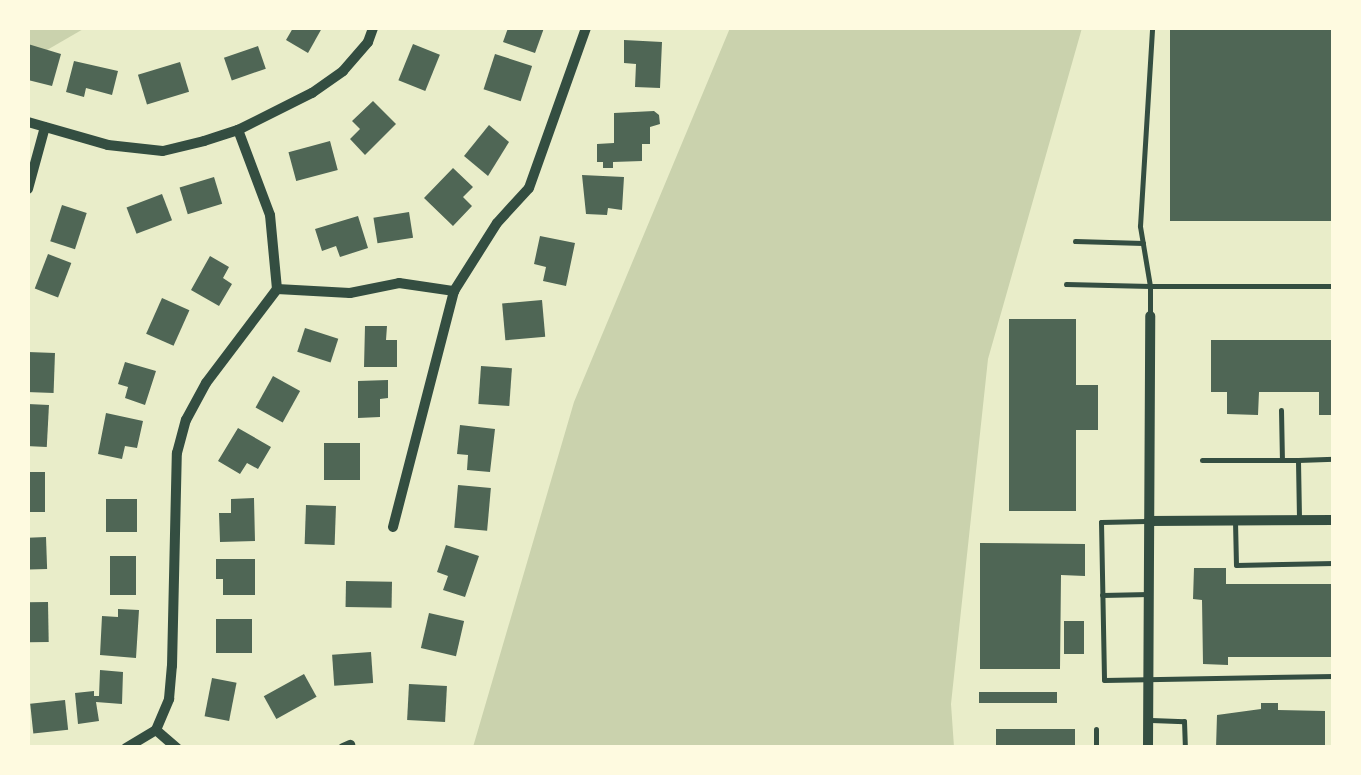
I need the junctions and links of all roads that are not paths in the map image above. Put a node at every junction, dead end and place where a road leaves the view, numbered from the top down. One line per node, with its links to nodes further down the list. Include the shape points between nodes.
1 (372, 28): 6 (street, via 343,71)
2 (586, 28): 14 (street, via 529,188 497,223)
3 (1152, 28): 9 (lane)
4 (28, 122): 5 (street)
5 (45, 127): 6 (street, via 108,146 163,150); 7 (street)
6 (238, 130): 13 (street, via 270,215)
7 (28, 189)
8 (1075, 242): 9 (lane)
9 (1142, 244): 11 (lane)
10 (1066, 284): 11 (lane)
11 (1150, 286): 12 (lane); 15 (lane)
12 (1334, 286)
13 (277, 289): 14 (street, via 350,292 400,282); 33 (street, via 186,420 178,452 169,699)
14 (454, 291): 25 (street)
15 (1150, 316): 22 (street)
16 (1281, 410): 19 (lane)
17 (1334, 459): 20 (lane)
18 (1202, 460): 19 (lane)
19 (1282, 460): 20 (lane)
20 (1298, 460): 24 (lane)
21 (1334, 520): 24 (street)
22 (1149, 521): 23 (street); 27 (street); 28 (lane, via 1101,522)
23 (1236, 521): 24 (street); 26 (lane, via 1236,565)
24 (1299, 521)
25 (393, 527)
26 (1334, 563)
27 (1149, 594): 28 (lane); 30 (street)
28 (1102, 595): 30 (lane, via 1104,680)
29 (1334, 676): 30 (lane)
30 (1148, 679): 31 (street)
31 (1148, 720): 37 (street); 38 (lane, via 1184,721)
32 (1096, 729): 36 (lane)
33 (156, 730): 34 (street); 35 (street)
34 (126, 748)
35 (178, 748)
36 (1096, 748)
37 (1148, 748)
38 (1185, 748)

